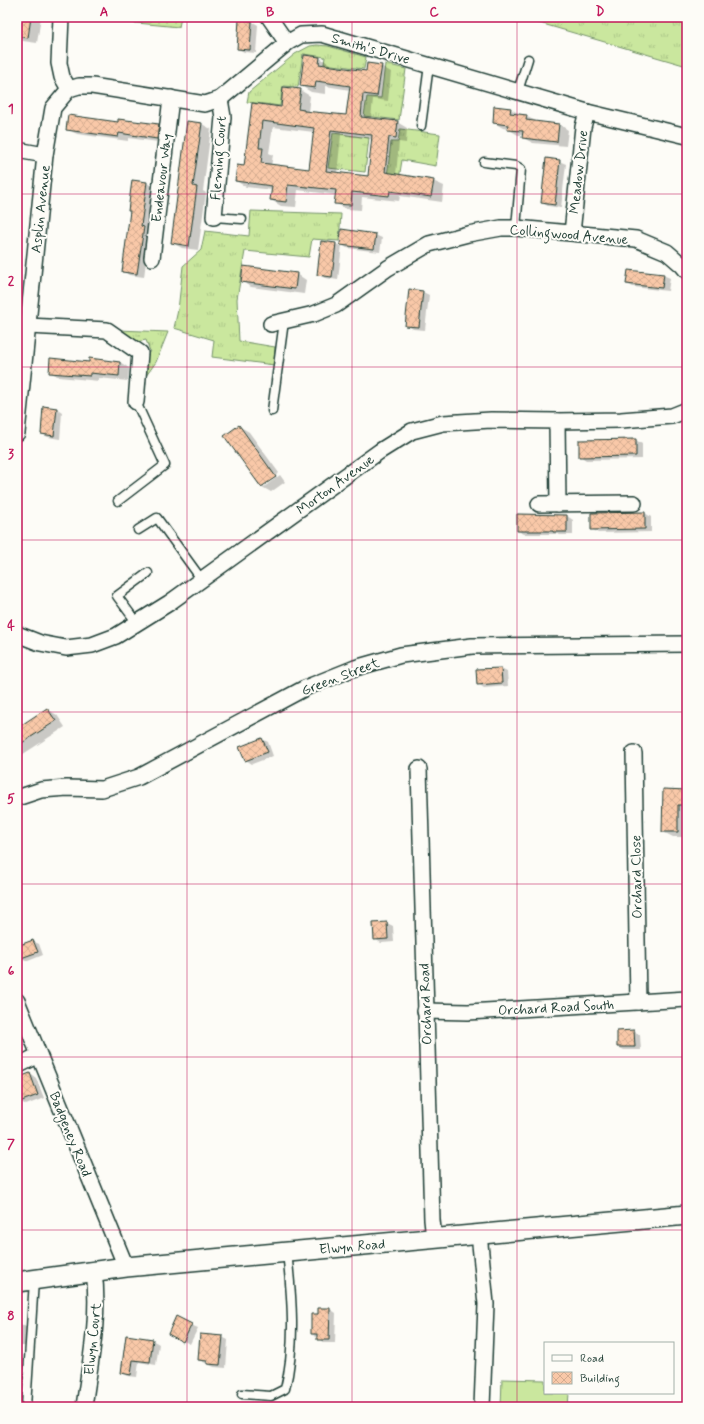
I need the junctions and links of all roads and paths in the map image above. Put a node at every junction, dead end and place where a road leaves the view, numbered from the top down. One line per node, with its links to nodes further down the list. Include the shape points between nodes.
1 (61, 17): 6 (street, via 59,63)
2 (269, 17): 3 (street)
3 (287, 43): 5 (street, Smith's Drive, via 301,35 322,34); 9 (street, Smith's Drive)
4 (528, 59): 7 (lane)
5 (429, 65): 7 (street, Smith's Drive); 11 (lane)
6 (69, 89): 8 (street, Smith's Drive, via 92,86); 14 (street, Asplin Avenue, via 53,108)
7 (518, 91): 10 (street, Smith's Drive)
8 (171, 98): 9 (street, Smith's Drive, via 205,104); 20 (street, Endeavour Way)
9 (220, 99): 16 (street, Fleming Court, via 223,117)
10 (587, 112): 12 (street, Smith's Drive); 19 (street, Meadow Drive, via 582,127)
11 (421, 126)
12 (687, 136)
13 (17, 150): 14 (street)
14 (45, 155): 23 (street, Asplin Avenue)
15 (484, 162): 18 (lane, via 516,166 521,169)
16 (214, 217): 17 (lane)
17 (242, 219)
18 (516, 228): 19 (street, Collingwood Avenue); 22 (street, Collingwood Avenue, via 468,234 429,244 388,268 336,305 314,314)
19 (572, 233): 21 (street, Collingwood Avenue, via 636,239 667,252)
20 (152, 258)
21 (687, 271)
22 (277, 322): 26 (lane)
23 (28, 326): 24 (street, via 107,330 140,353); 28 (street, Asplin Avenue)
24 (136, 402): 29 (lane, via 165,465)
25 (687, 410): 27 (street, Morton Avenue, via 672,416)
26 (272, 411)
27 (557, 421): 32 (street); 35 (street, Morton Avenue, via 491,420 444,423 412,431 380,451)
28 (17, 433)
29 (118, 501)
30 (634, 503): 32 (street)
31 (539, 504): 32 (street)
32 (558, 504)
33 (138, 530): 35 (lane, via 157,518)
34 (148, 573): 36 (lane, via 117,596)
35 (202, 580): 36 (street, Morton Avenue)
36 (137, 623): 37 (street, Morton Avenue, via 116,636 92,645 66,648 40,643)
37 (17, 634)
38 (687, 644): 41 (street, Green Street, via 472,646 401,655 354,668 305,688 139,777 102,789 41,790)
39 (634, 753): 44 (street, Orchard Close)
40 (419, 769): 45 (street, Orchard Road)
41 (17, 798)
42 (687, 999): 44 (street, Orchard Road South)
43 (17, 1001): 46 (street, Badgeney Road)
44 (638, 1002): 45 (street, Orchard Road South, via 468,1012)
45 (425, 1011): 50 (street, Orchard Road)
46 (39, 1055): 47 (street); 52 (street, Badgeney Road)
47 (17, 1066)
48 (687, 1214): 49 (street, Elwyn Road)
49 (479, 1234): 50 (street, Elwyn Road); 58 (street, via 486,1304)
50 (434, 1238): 51 (street, Elwyn Road)
51 (287, 1252): 52 (street, Elwyn Road); 55 (lane, via 291,1290 291,1333 290,1371 285,1389 271,1396)
52 (126, 1267): 53 (street, Elwyn Road)
53 (94, 1271): 54 (street, Elwyn Road); 57 (street, Elwyn Court, via 96,1318)
54 (26, 1281): 56 (lane)
55 (242, 1394)
56 (26, 1407)
57 (84, 1407)
58 (482, 1407)

